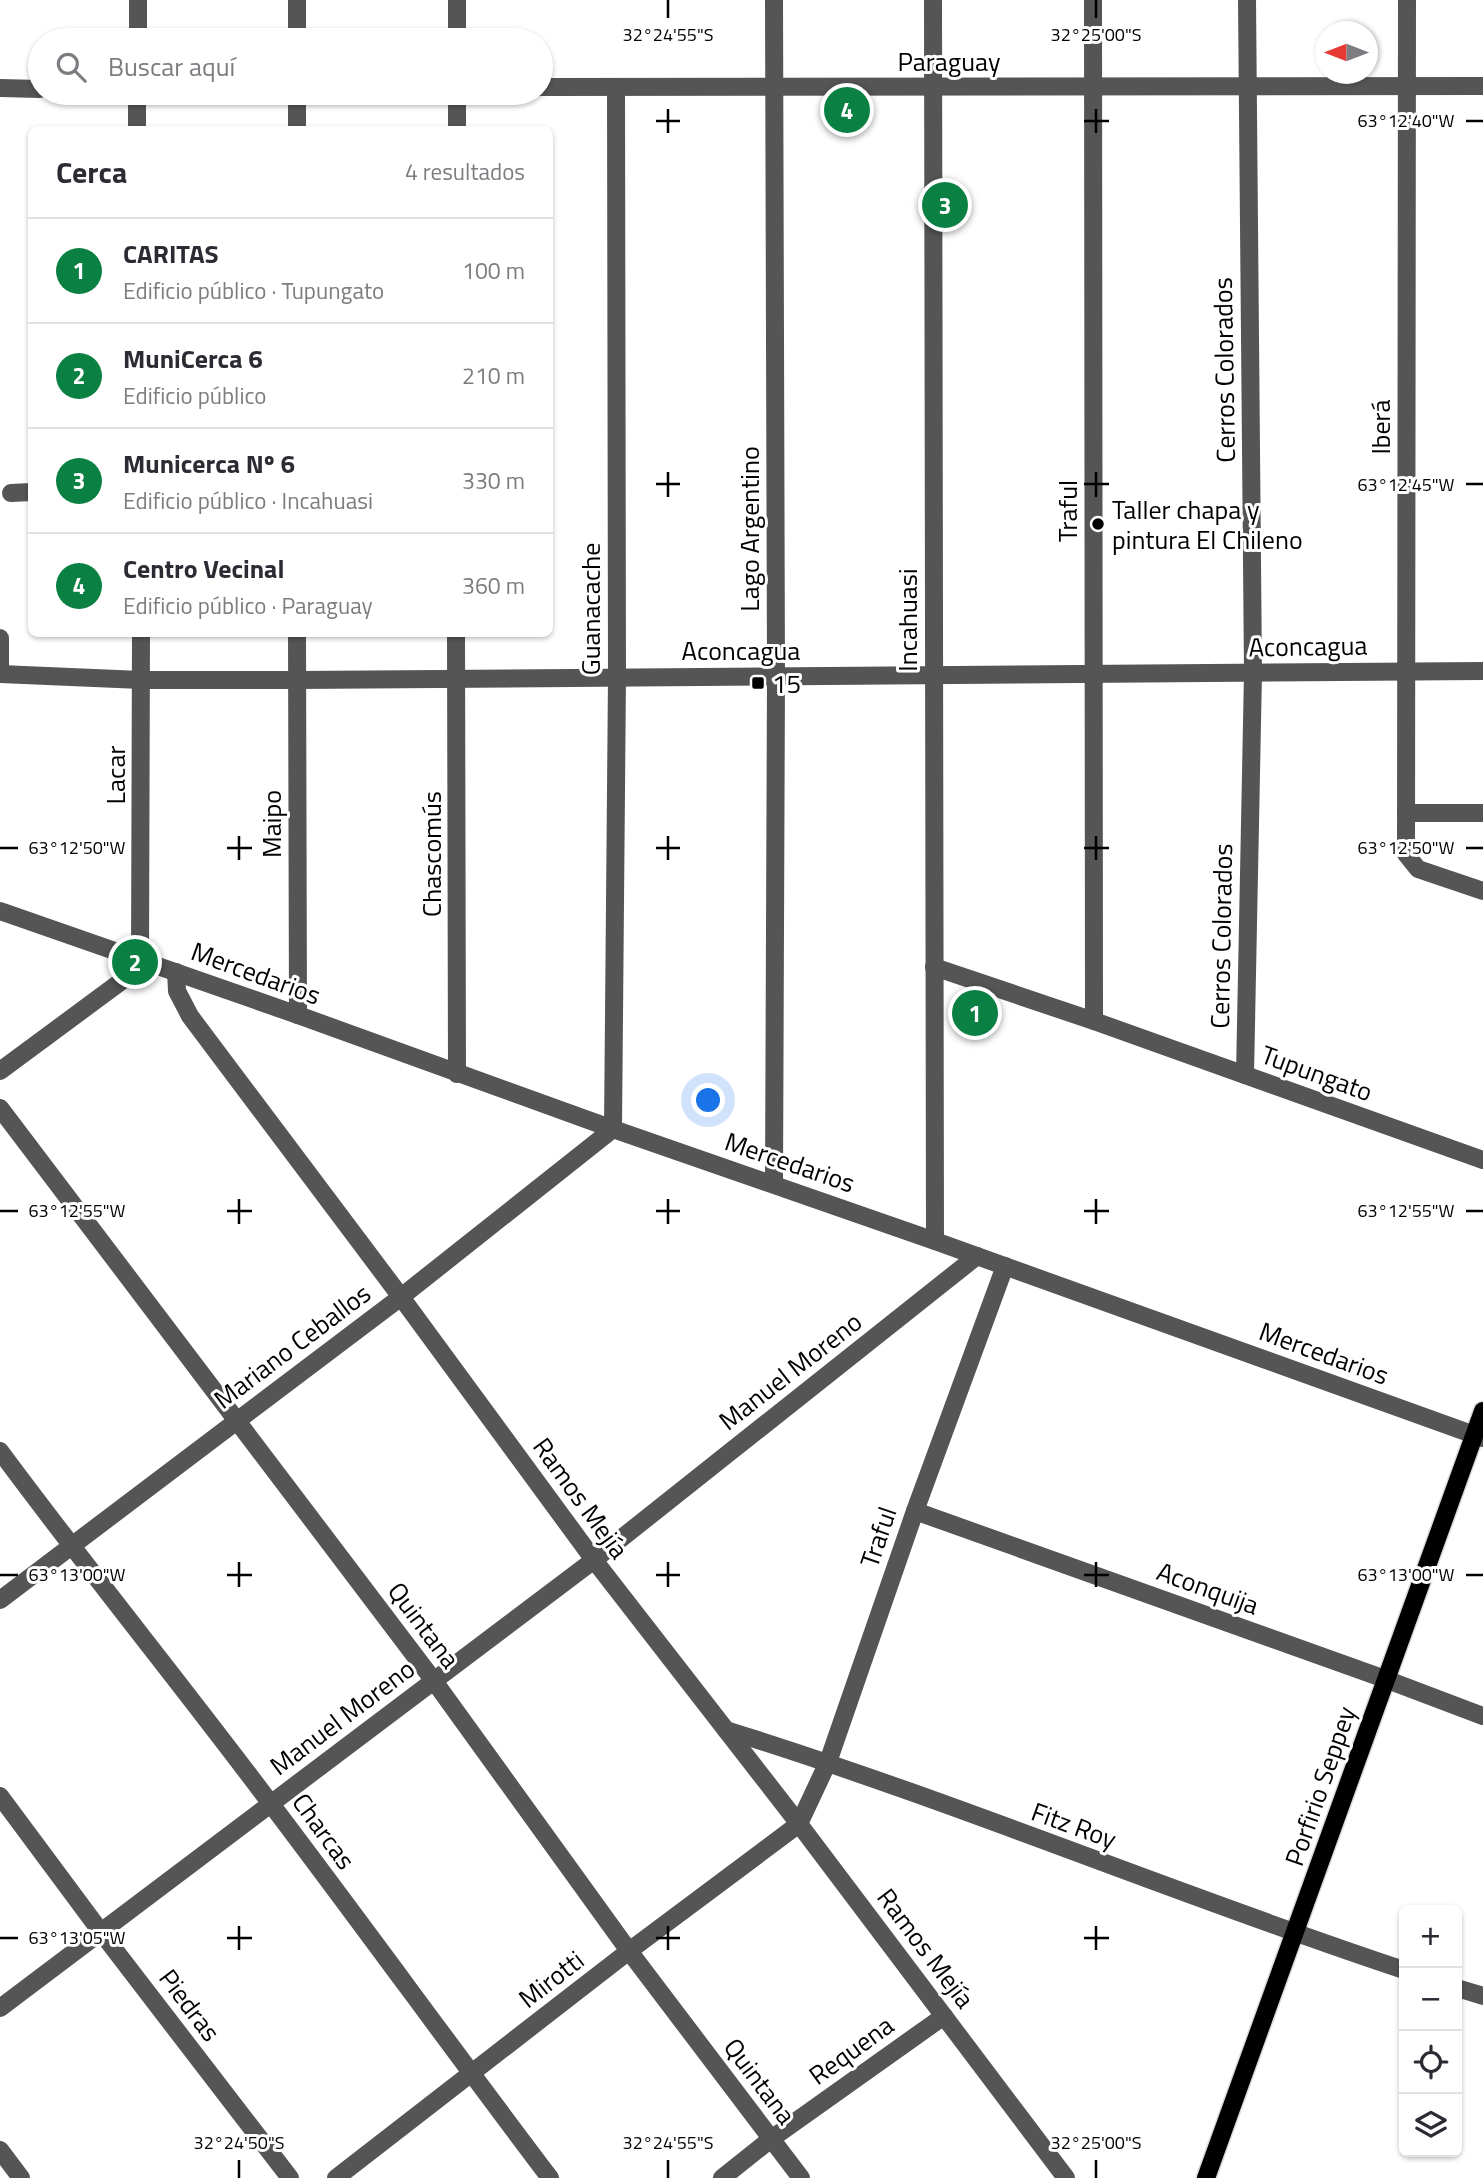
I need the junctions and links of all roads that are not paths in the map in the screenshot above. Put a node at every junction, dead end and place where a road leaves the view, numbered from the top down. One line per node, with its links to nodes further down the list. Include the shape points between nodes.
1 (138, 0): 9 (street)
2 (297, 0): 10 (street)
3 (457, 0): 11 (street)
4 (774, 0): 16 (street, Lago Argentino)
5 (933, 0): 19 (street, Incahuasi)
6 (1093, 0): 20 (street, Traful)
7 (1247, 0): 13 (street, Cerros Colorados)
8 (1407, 0): 12 (street, Iberá)
9 (138, 28)
10 (297, 28)
11 (457, 28)
12 (1407, 85): 13 (street, Paraguay); 14 (street, Paraguay); 34 (street, Iberá)
13 (1247, 86): 20 (street, Paraguay); 36 (street, Cerros Colorados)
14 (1483, 86)
15 (553, 87): 18 (street, Paraguay)
16 (775, 87): 18 (street, Paraguay); 19 (street, Paraguay); 40 (street, Lago Argentino)
17 (0, 88): 21 (street)
18 (615, 88): 41 (street, Guanacache)
19 (933, 88): 20 (street, Paraguay); 38 (street, Incahuasi)
20 (1093, 88): 39 (street, Traful)
21 (28, 89)
22 (137, 105): 25 (street)
23 (297, 105): 26 (street)
24 (457, 105): 27 (street)
25 (137, 126)
26 (297, 126)
27 (457, 126)
28 (28, 492): 29 (street)
29 (11, 493)
30 (141, 637): 43 (street, Lacar)
31 (298, 637): 44 (street, Maipo)
32 (456, 637): 42 (street, Chascomús)
33 (0, 638): 37 (street)
34 (1406, 670): 35 (street, Aconcagua); 36 (street, Aconcagua); 45 (street, Iberá)
35 (1483, 671)
36 (1253, 673): 39 (street, Aconcagua); 56 (street, Cerros Colorados)
37 (0, 674): 43 (street, Aconcagua)
38 (934, 674): 39 (street, Aconcagua); 40 (street, Aconcagua); 50 (street, Incahuasi)
39 (1093, 674): 53 (street, Traful)
40 (776, 676): 41 (street, Aconcagua); 60 (street, Lago Argentino)
41 (617, 677): 42 (street, Aconcagua); 58 (street, Guanacache)
42 (456, 679): 44 (street, Aconcagua); 55 (street, Chascomús)
43 (141, 680): 44 (street, Aconcagua); 49 (street, Lacar)
44 (298, 680): 52 (street, Maipo)
45 (1406, 813): 46 (street); 47 (street, Iberá, via 1406,854 1418,869)
46 (1483, 813)
47 (1483, 891)
48 (0, 911): 49 (street, Mercedarios)
49 (140, 960): 51 (street, Mercedarios); 54 (street, via 123,980)
50 (934, 967): 53 (street, Tupungato); 61 (street, Incahuasi)
51 (176, 972): 52 (street, Mercedarios); 64 (street, Ramos Mejía, via 177,991 190,1016)
52 (298, 1015): 55 (street, Mercedarios)
53 (1094, 1021): 56 (street, Tupungato)
54 (0, 1070)
55 (457, 1074): 58 (street, Mercedarios)
56 (1245, 1075): 59 (street, Tupungato)
57 (0, 1108): 66 (street, Quintana)
58 (613, 1129): 60 (street, Mercedarios); 64 (street, Mariano Ceballos)
59 (1483, 1160)
60 (774, 1184): 61 (street, Mercedarios)
61 (934, 1241): 62 (street, Mercedarios)
62 (977, 1256): 63 (street, Mercedarios); 71 (street, Manuel Moreno)
63 (1005, 1266): 67 (street, Mercedarios); 69 (street, Traful)
64 (401, 1297): 66 (street, Mariano Ceballos); 71 (street, Ramos Mejía)
65 (1483, 1411): 67 (main road, Porfirio Seppey)
66 (237, 1421): 70 (street, Mariano Ceballos); 74 (street, Quintana)
67 (1479, 1436): 73 (main road, Porfirio Seppey)
68 (0, 1451): 70 (street, Charcas)
69 (915, 1511): 73 (street, Aconquija); 77 (street, Traful)
70 (70, 1546): 72 (street, Mariano Ceballos); 79 (street, Charcas)
71 (594, 1560): 74 (street, Manuel Moreno); 76 (street, Ramos Mejía)
72 (0, 1600)
73 (1385, 1679): 75 (street, Aconquija); 82 (main road, Porfirio Seppey)
74 (434, 1681): 79 (street, Manuel Moreno); 83 (street, Quintana)
75 (1483, 1716)
76 (726, 1730): 77 (street, Fitz Roy); 80 (street, Ramos Mejía)
77 (828, 1762): 80 (street, Traful); 82 (street, Fitz Roy)
78 (0, 1796): 81 (street, Piedras)
79 (271, 1803): 81 (street, Manuel Moreno); 89 (street, Charcas)
80 (799, 1824): 83 (street, Mirotti); 88 (street, Ramos Mejía)
81 (101, 1932): 87 (street, Manuel Moreno); 93 (street, Piedras)
82 (1296, 1934): 84 (street, Fitz Roy); 99 (main road, Porfirio Seppey)
83 (629, 1951): 89 (street, Mirotti); 90 (street, Quintana)
84 (1399, 1968)
85 (1462, 1990): 86 (street)
86 (1483, 1996)
87 (0, 2008)
88 (944, 2016): 90 (street, Requena); 98 (street, Ramos Mejía)
89 (471, 2075): 94 (street, Mirotti); 95 (street, Charcas)
90 (771, 2139): 96 (street, Requena); 97 (street, Quintana)
91 (0, 2150): 92 (street)
92 (21, 2178)
93 (290, 2178)
94 (336, 2178)
95 (550, 2178)
96 (722, 2178)
97 (801, 2178)
98 (1066, 2178)
99 (1206, 2178)

